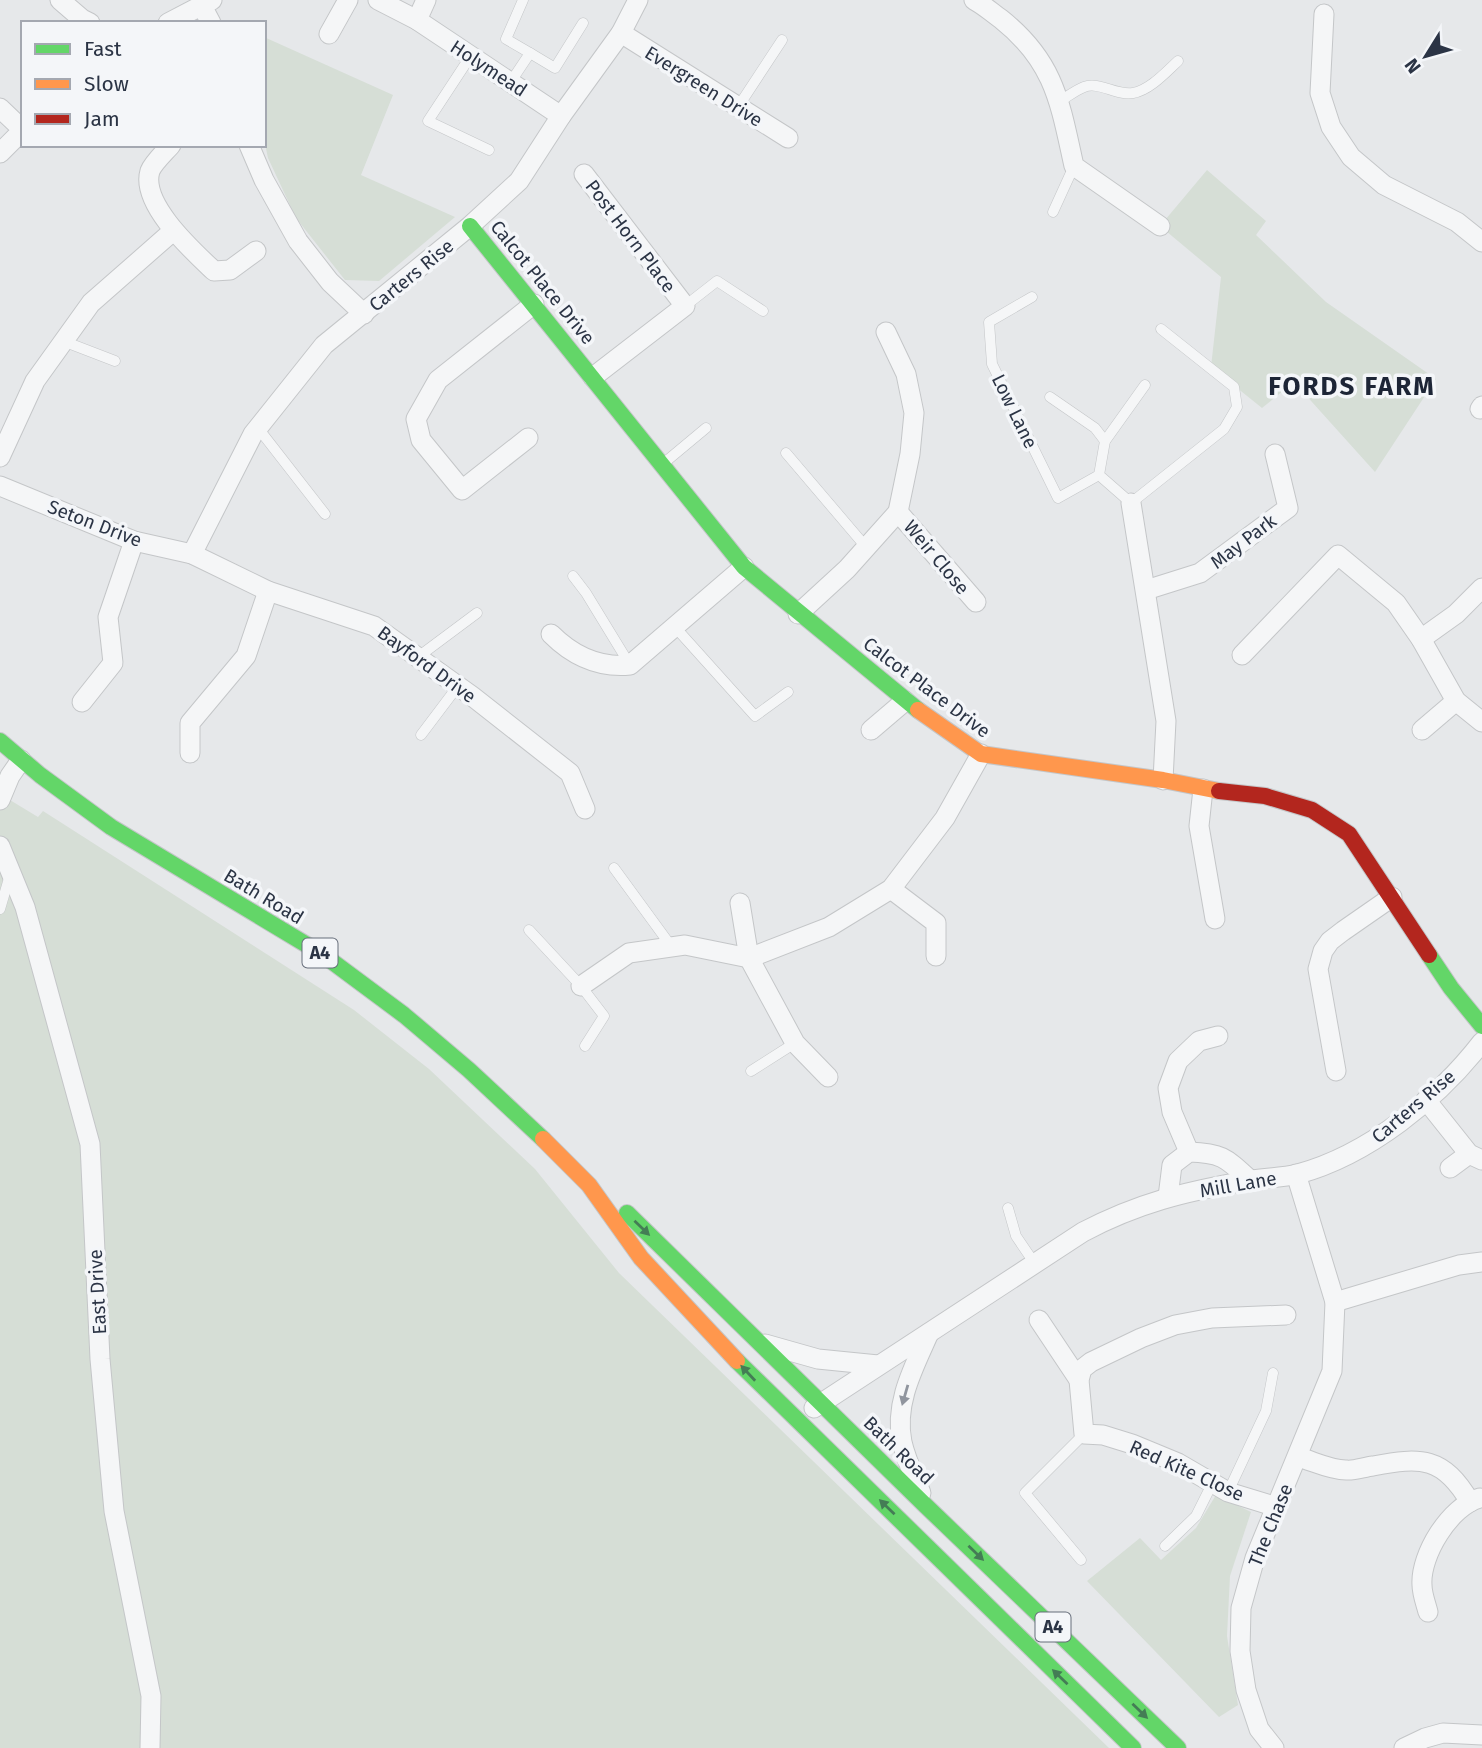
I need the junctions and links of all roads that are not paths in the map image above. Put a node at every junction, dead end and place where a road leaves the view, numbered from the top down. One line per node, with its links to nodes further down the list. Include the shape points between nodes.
1 (60, 0): 11 (street)
2 (348, 0): 15 (street)
3 (377, 0): 10 (street, Holymead)
4 (426, 0): 10 (street)
5 (523, 0): 17 (lane, via 506,39)
6 (638, 0): 14 (street, Carters Rise)
7 (974, 0): 21 (street, via 1031,47)
8 (208, 10): 12 (street)
9 (1324, 14): 38 (street, via 1320,93 1331,127 1351,157 1384,185 1457,222)
10 (417, 20): 18 (street, Holymead)
11 (86, 21)
12 (174, 21)
13 (583, 23): 17 (lane, via 555,68)
14 (621, 33): 22 (street, Evergreen Drive); 24 (street, Carters Rise)
15 (329, 34)
16 (782, 40): 22 (lane)
17 (530, 53): 20 (lane)
18 (470, 57): 20 (street, Holymead); 30 (lane, via 428,121)
19 (1178, 61): 21 (lane, via 1134,93 1086,86)
20 (510, 83): 24 (street, Holymead)
21 (1060, 101): 32 (street)
22 (738, 107): 27 (street, Evergreen Drive)
23 (0, 108): 25 (street)
24 (561, 116): 35 (street, Carters Rise, via 519,181)
25 (21, 128)
26 (21, 132): 31 (street)
27 (788, 138)
28 (169, 147): 37 (street, via 150,171 150,192)
29 (250, 147): 44 (street, via 298,241 330,282)
30 (489, 150)
31 (0, 153)
32 (1074, 166): 34 (lane); 36 (street)
33 (584, 174): 42 (street, Post Horn Place)
34 (1053, 212)
35 (470, 226): 41 (main road, Calcot Place Drive); 44 (street, Carters Rise)
36 (1160, 226)
37 (173, 232): 39 (street, via 214,271 230,270); 47 (street, via 91,303)
38 (1482, 242)
39 (256, 251)
40 (1032, 297): 60 (lane, Low Lane, via 989,322 992,364 1058,498)
41 (534, 304): 49 (main road, Calcot Place Drive); 54 (street, via 438,380 416,419 421,440 462,490)
42 (685, 306): 43 (lane, via 717,281); 49 (street, Post Horn Place)
43 (763, 312)
44 (364, 314): 52 (street, Carters Rise, via 324,345)
45 (1161, 329): 62 (lane, via 1234,387 1237,407 1224,429)
46 (886, 332): 63 (street, via 906,374 914,413)
47 (64, 341): 48 (lane); 58 (street, via 34,381)
48 (115, 360)
49 (593, 377): 59 (main road, Calcot Place Drive)
50 (1145, 385): 55 (lane)
51 (1050, 397): 55 (lane, Low Lane, via 1095,428)
52 (258, 428): 64 (lane); 67 (street, Carters Rise)
53 (706, 428): 59 (lane)
54 (528, 438)
55 (1105, 441): 60 (lane)
56 (786, 453): 66 (lane)
57 (1275, 454): 71 (street, May Park, via 1288,508 1200,573)
58 (0, 457)
59 (662, 465): 68 (main road, Calcot Place Drive)
60 (1099, 475): 62 (lane)
61 (0, 486): 65 (street, Seton Drive)
62 (1131, 503): 71 (street)
63 (898, 512): 66 (street); 73 (street, Weir Close)
64 (325, 514)
65 (134, 541): 67 (street, Seton Drive); 86 (street, via 108,617 113,663)
66 (866, 547): 75 (street)
67 (192, 554): 72 (street, Bayford Drive)
68 (744, 568): 75 (main road, Calcot Place Drive); 76 (street)
69 (573, 576): 81 (lane)
70 (1482, 588): 78 (street)
71 (1146, 590): 95 (street, via 1166,721)
72 (268, 591): 80 (street, Bayford Drive, via 374,626); 92 (street, via 246,656 190,723)
73 (976, 602)
74 (477, 613): 80 (lane)
75 (798, 614): 84 (main road, Calcot Place Drive)
76 (675, 627): 81 (street); 83 (lane, via 755,716)
77 (551, 634): 81 (street, via 588,660)
78 (1421, 639): 79 (street, via 1396,603 1338,555); 85 (street)
79 (1242, 655)
80 (418, 657): 82 (street, Bayford Drive)
81 (630, 665)
82 (458, 686): 90 (lane); 98 (street, Bayford Drive, via 570,773)
83 (788, 692)
84 (905, 701): 88 (street); 93 (main road, Calcot Place Drive)
85 (1456, 701): 87 (street); 89 (street)
86 (82, 702)
87 (1482, 722)
88 (871, 730)
89 (1422, 730)
90 (421, 735)
91 (0, 741): 94 (main road, Bath Road / A4)
92 (190, 753)
93 (981, 754): 95 (main road, Calcot Place Drive); 102 (street, via 946,818)
94 (21, 760): 97 (street); 126 (main road, Bath Road / A4, via 111,827 351,975 469,1070)
95 (1163, 780): 96 (main road, Calcot Place Drive)
96 (1203, 789): 103 (main road, Calcot Place Drive, via 1265,796 1312,810 1349,834); 106 (street, via 1199,826)
97 (0, 800)
98 (585, 809)
99 (0, 846): 101 (street, East Drive)
100 (614, 868): 108 (lane)
101 (10, 874): 105 (lane); 152 (street, East Drive, via 25,907 90,1144 112,1497 150,1696)
102 (891, 889): 109 (street, via 936,923); 110 (street, via 829,926)
103 (1392, 897): 112 (main road, Calcot Place Drive, via 1451,988); 118 (street, via 1343,930 1323,951 1318,969)
104 (740, 903): 110 (street)
105 (0, 909)
106 (1216, 919)
107 (529, 930): 111 (lane)
108 (671, 947): 110 (street, via 685,945); 111 (street, via 629,953)
109 (936, 956)
110 (749, 958): 115 (street)
111 (581, 986): 116 (lane, via 604,1016)
112 (1482, 1026)
113 (1218, 1037): 121 (street, via 1199,1041 1178,1060 1168,1087 1172,1112)
114 (1482, 1042): 120 (street, Carters Rise)
115 (794, 1043): 117 (lane); 119 (street)
116 (585, 1046)
117 (751, 1071)
118 (1336, 1071)
119 (828, 1077)
120 (1426, 1100): 122 (street); 124 (street, Carters Rise, via 1374,1141 1336,1161)
121 (1189, 1152): 125 (street, via 1214,1153); 127 (street, via 1172,1165)
122 (1475, 1157): 123 (street)
123 (1450, 1168)
124 (1296, 1174): 125 (street, Mill Lane); 131 (street, Mill Lane)
125 (1250, 1180): 127 (street, Mill Lane)
126 (589, 1185): 135 (main road, Bath Road / A4, one-way to 135, via 622,1208); 140 (main road, Bath Road / A4, one-way to 126, via 641,1258)
127 (1168, 1197): 130 (street, Mill Lane, via 1120,1213)
128 (1008, 1208): 130 (lane, via 1016,1236)
129 (1482, 1262): 131 (street)
130 (1035, 1264): 134 (street, Mill Lane)
131 (1335, 1302): 142 (street, The Chase, via 1332,1371)
132 (1286, 1315): 138 (street, via 1212,1318 1175,1325 1091,1362 1082,1369)
133 (1039, 1320): 138 (street)
134 (930, 1332): 136 (street, Mill Lane); 145 (street, one-way to 145, via 903,1397 900,1427)
135 (757, 1342): 136 (street, via 818,1359); 139 (main road, Bath Road / A4)
136 (878, 1365): 139 (street, Mill Lane)
137 (1273, 1373): 143 (lane, via 1266,1411)
138 (1079, 1380): 141 (street)
139 (821, 1403): 140 (street, Mill Lane); 145 (main road, Bath Road / A4)
140 (796, 1421): 153 (main road, Bath Road / A4, one-way to 140)
141 (1084, 1434): 143 (street, Red Kite Close, via 1132,1444 1178,1463); 148 (lane, via 1025,1493)
142 (1298, 1457): 144 (street, via 1346,1470 1417,1460 1449,1473); 146 (street, The Chase)
143 (1220, 1488): 146 (street, Red Kite Close); 147 (lane)
144 (1476, 1500): 149 (street, via 1449,1519 1434,1539 1422,1584)
145 (926, 1506): 154 (main road, Bath Road / A4, one-way to 154)
146 (1277, 1507): 155 (street, The Chase, via 1255,1558 1241,1608 1240,1651 1259,1729)
147 (1165, 1546)
148 (1081, 1560)
149 (1428, 1612)
150 (1482, 1735): 151 (street, via 1443,1733)
151 (1415, 1746)
152 (150, 1748)
153 (1133, 1748)
154 (1178, 1748)
155 (1274, 1748)

